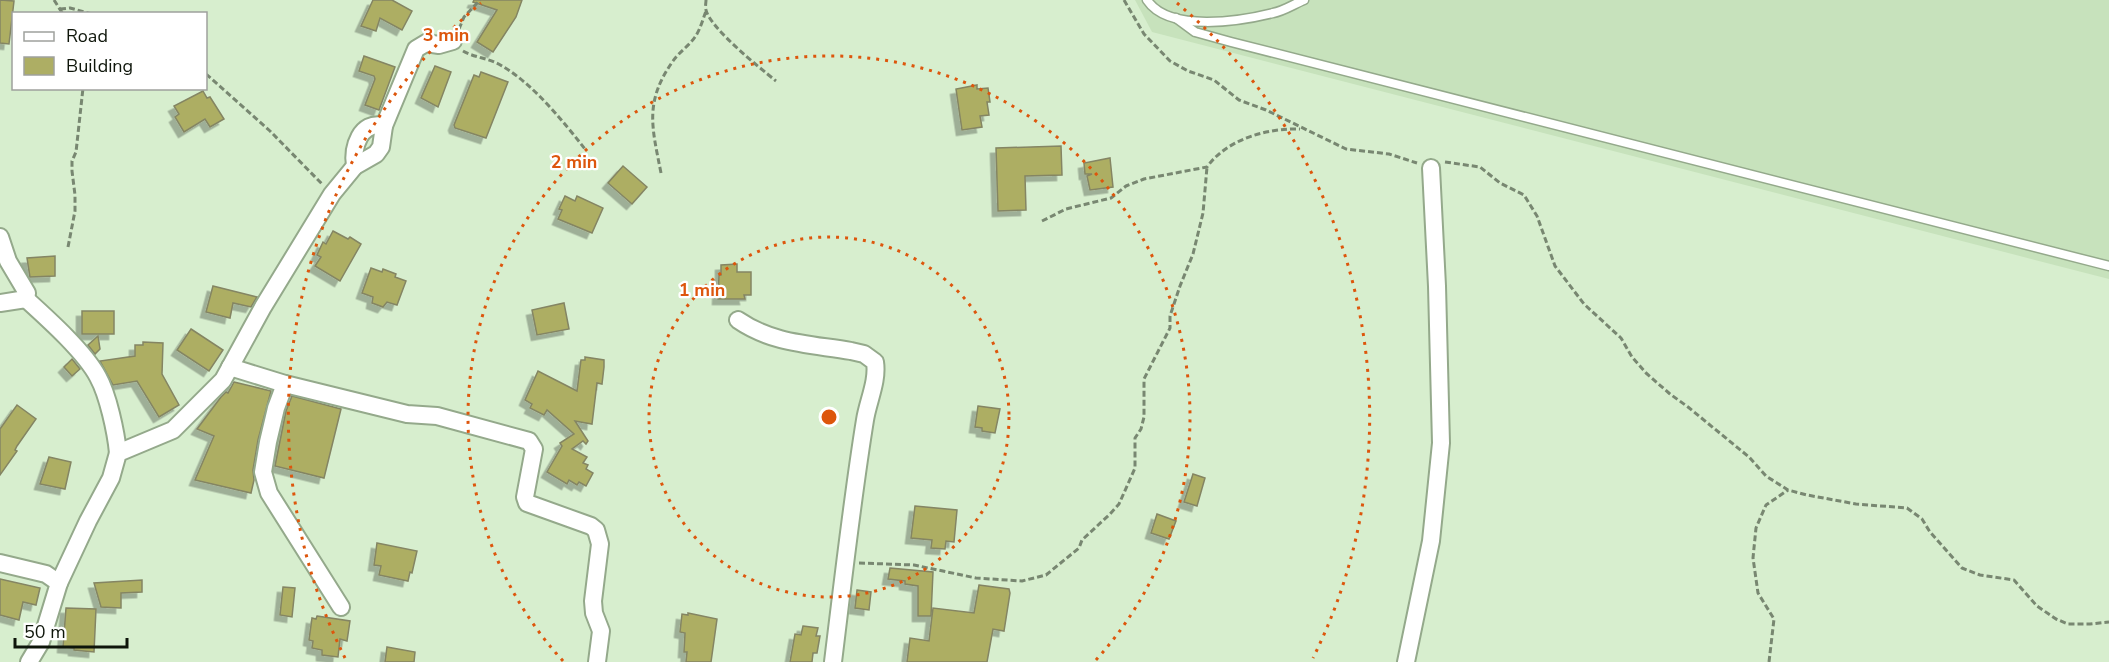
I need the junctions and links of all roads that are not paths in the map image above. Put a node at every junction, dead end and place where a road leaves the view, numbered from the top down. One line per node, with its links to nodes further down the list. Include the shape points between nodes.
1 (1147, 0): 3 (lane)
2 (1304, 0): 3 (lane, via 1275,13 1212,23)
3 (1176, 18): 9 (lane, via 1195,32 1231,42)
4 (453, 41): 5 (street, via 426,43 416,49)
5 (384, 126): 6 (street, via 376,154); 6 (street, via 370,126 359,137 354,151)
6 (355, 166): 13 (street, via 332,194)
7 (1431, 168): 22 (street, via 1441,443 1431,542)
8 (0, 237): 10 (street, via 8,261 27,293)
9 (2109, 266)
10 (26, 299): 11 (street); 15 (street, via 98,376)
11 (0, 303)
12 (738, 320): 21 (street, via 771,338 851,351 875,362)
13 (230, 367): 14 (street); 15 (street, via 223,380 173,430)
14 (285, 384): 18 (street, via 273,419 263,472 269,493); 20 (street, via 407,414 437,416 529,441 534,448 525,497 528,503 591,526 599,537 593,601 601,632)
15 (118, 453): 17 (street, via 111,478)
16 (0, 563): 17 (street, via 45,574)
17 (59, 583): 19 (street, via 41,642)
18 (341, 607)
19 (29, 662)
20 (597, 662)
21 (833, 662)
22 (1406, 662)

